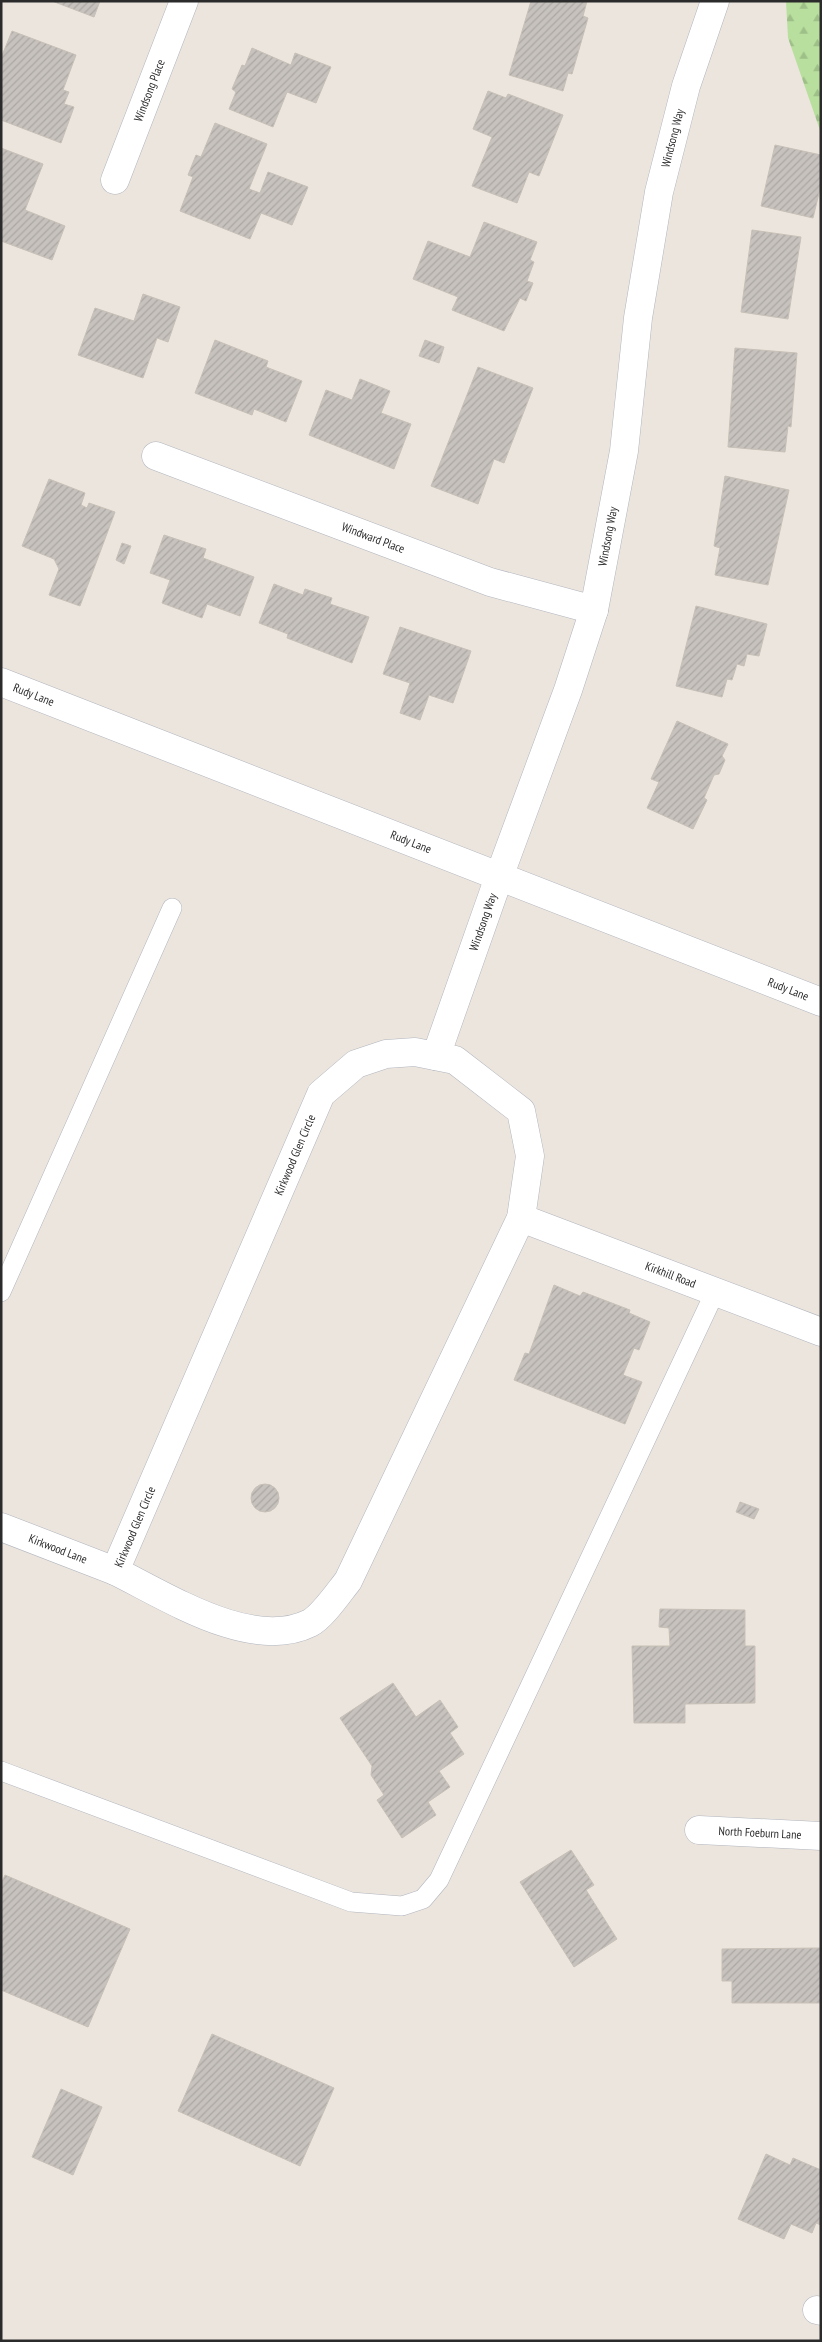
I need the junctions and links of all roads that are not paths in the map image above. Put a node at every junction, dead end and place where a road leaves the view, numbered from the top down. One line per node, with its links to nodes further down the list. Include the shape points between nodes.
1 (184, 1): 3 (street, Windsong Place)
2 (715, 1): 5 (street, Windsong Way, via 686,86 659,192 638,318 622,461)
3 (115, 180)
4 (156, 456): 5 (street, Windward Place, via 490,582)
5 (594, 610): 7 (street, Windsong Way)
6 (1, 682): 7 (street, Rudy Lane)
7 (499, 877): 9 (street, Rudy Lane); 10 (street, Windsong Way)
8 (172, 908): 12 (lane)
9 (821, 1002)
10 (436, 1056): 11 (street, Kirkwood Glen Circle, via 455,1060 521,1111 530,1156); 16 (street, Kirkwood Glen Circle, via 414,1052 386,1054 356,1064 321,1094)
11 (521, 1218): 13 (street, Kirkhill Road); 16 (street, Kirkwood Glen Circle, via 348,1581 312,1622 287,1632 256,1631 223,1623)
12 (1, 1292)
13 (715, 1292): 14 (street, Kirkhill Road); 17 (lane, via 439,1880 423,1899 402,1906 351,1902)
14 (821, 1332)
15 (1, 1527): 16 (street, Kirkwood Lane)
16 (115, 1571)
17 (1, 1772)
18 (699, 1830): 19 (street, North Foeburn Lane)
19 (821, 1836)

